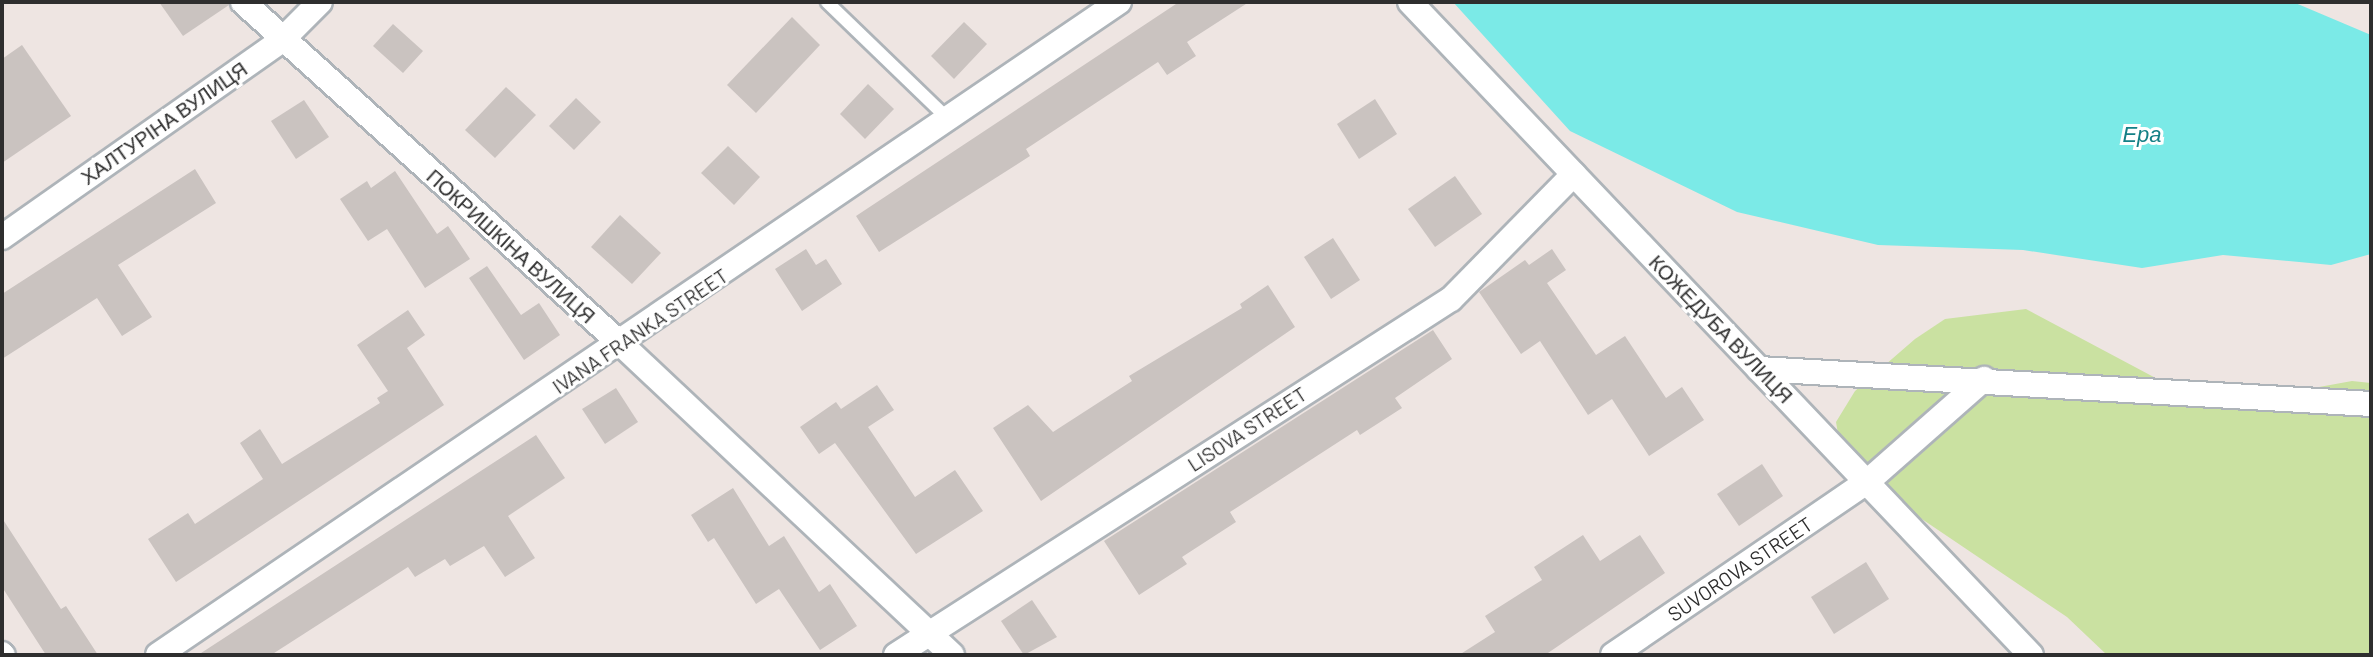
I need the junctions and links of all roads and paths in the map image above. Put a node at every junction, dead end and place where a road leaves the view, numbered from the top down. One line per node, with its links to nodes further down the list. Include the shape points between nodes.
1 (243, 2): 6 (street, ПОКРИШКІНА ВУЛИЦЯ)
2 (320, 2): 6 (street, ХАЛТУРІНА ВУЛИЦЯ)
3 (827, 2): 7 (lane)
4 (1119, 2): 7 (street, IVANA FRANKA STREET)
5 (1410, 2): 8 (street, КОЖЕДУБА ВУЛИЦЯ)
6 (281, 41): 9 (street, ХАЛТУРІНА ВУЛИЦЯ); 10 (street, ПОКРИШКІНА ВУЛИЦЯ)
7 (948, 119): 10 (street, IVANA FRANKA STREET)
8 (1574, 174): 11 (street, КОЖЕДУБА ВУЛИЦЯ); 15 (street, LISOVA STREET, via 1451,299)
9 (2, 237)
10 (621, 344): 15 (street, ПОКРИШКІНА ВУЛИЦЯ); 16 (street, IVANA FRANKA STREET)
11 (1759, 369): 12 (street); 14 (street, КОЖЕДУБА ВУЛИЦЯ)
12 (1984, 379): 13 (street); 14 (street, SUVOROVA STREET)
13 (2371, 404)
14 (1867, 482): 19 (street, SUVOROVA STREET); 20 (street, КОЖЕДУБА ВУЛИЦЯ)
15 (928, 634): 17 (street, LISOVA STREET); 18 (street, ПОКРИШКІНА ВУЛИЦЯ)
16 (158, 655)
17 (896, 655)
18 (952, 655)
19 (1613, 655)
20 (2031, 655)

